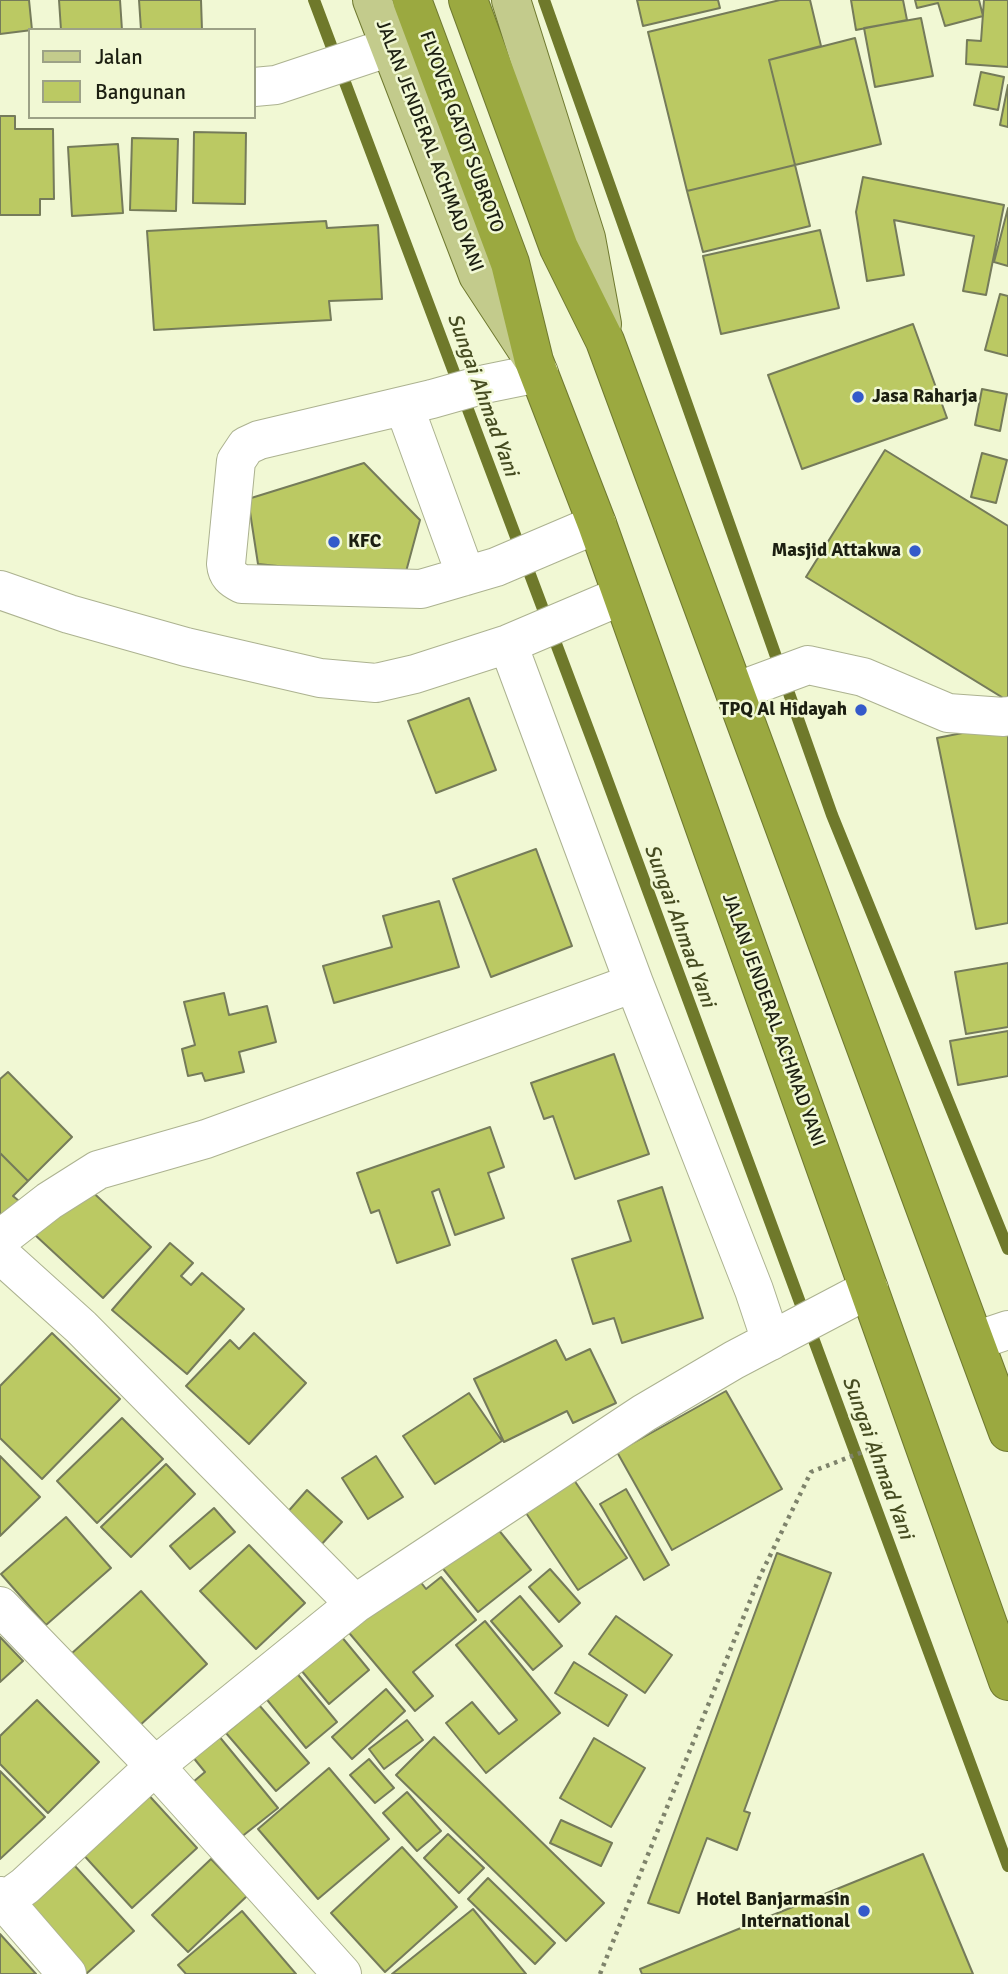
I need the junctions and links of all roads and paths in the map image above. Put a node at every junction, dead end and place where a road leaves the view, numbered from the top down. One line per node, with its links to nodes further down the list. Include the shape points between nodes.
1 (372, 0): 5 (main road, JALAN JENDERAL ACHMAD YANI)
2 (412, 0): 7 (highway, FLYOVER GATOT SUBROTO)
3 (468, 0): 8 (highway, via 559,248)
4 (512, 0): 8 (main road, via 586,238)
5 (390, 47): 6 (street, via 276,85); 9 (main road, JALAN JENDERAL ACHMAD YANI, via 478,275)
6 (256, 86)
7 (510, 263): 9 (highway, JALAN JENDERAL ACHMAD YANI)
8 (606, 341): 16 (highway)
9 (537, 367): 10 (street); 11 (highway, JALAN JENDERAL ACHMAD YANI)
10 (418, 403): 12 (street); 12 (street, via 246,446 236,461 227,573 242,584 421,589)
11 (597, 524): 12 (street); 14 (highway, JALAN JENDERAL ACHMAD YANI)
12 (481, 571)
13 (0, 590): 15 (street, via 186,647 320,678 376,682 415,674)
14 (621, 596): 15 (street); 21 (highway, JALAN JENDERAL ACHMAD YANI)
15 (516, 640): 18 (street)
16 (750, 687): 17 (street, via 808,665 863,677 948,713); 22 (highway)
17 (1008, 716)
18 (634, 984): 19 (street, via 206,1139 98,1170); 23 (street)
19 (0, 1239)
20 (0, 1254): 26 (street, via 81,1327)
21 (869, 1289): 23 (street); 28 (highway, JALAN JENDERAL ACHMAD YANI)
22 (994, 1335): 24 (highway)
23 (771, 1341): 26 (street, via 643,1413)
24 (1008, 1432)
25 (870, 1450): 33 (path, via 811,1472 760,1576)
26 (355, 1604): 29 (street)
27 (0, 1606): 29 (street)
28 (1008, 1681)
29 (155, 1766): 30 (street, via 25,1886); 32 (street)
30 (2, 1899): 31 (street)
31 (67, 1974)
32 (342, 1974)
33 (600, 1974)

